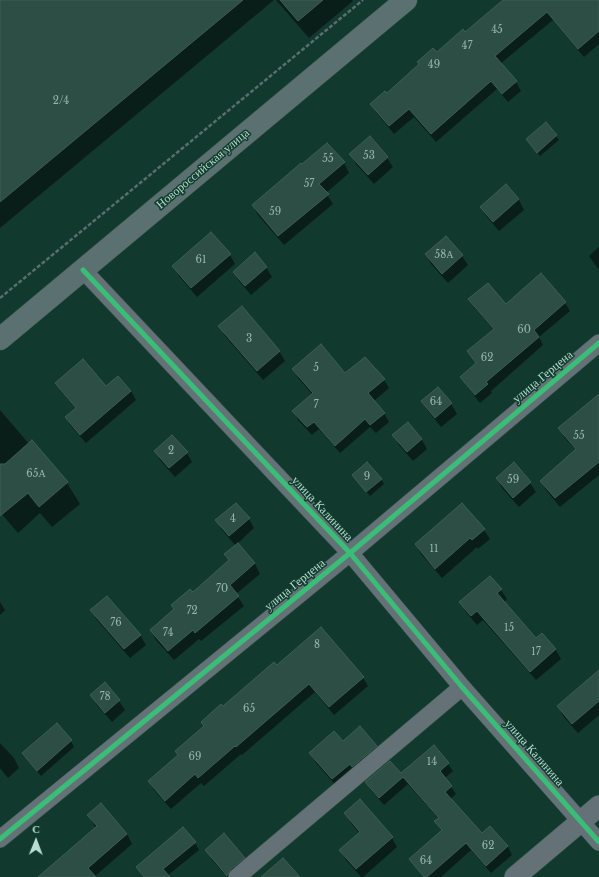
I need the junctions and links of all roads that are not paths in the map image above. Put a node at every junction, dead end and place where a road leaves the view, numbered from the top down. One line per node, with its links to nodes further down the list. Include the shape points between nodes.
1 (406, 0): 2 (main road, Новороссийская улица)
2 (83, 270): 3 (main road, Новороссийская улица); 5 (street, улица Калинина)
3 (0, 339)
4 (599, 343): 5 (street, улица Герцена)
5 (350, 553): 6 (street, улица Калинина); 9 (street, улица Герцена)
6 (462, 687): 8 (street, улица Калинина); 11 (street)
7 (599, 806): 8 (street)
8 (581, 821): 10 (street, улица Калинина); 12 (street)
9 (0, 839)
10 (599, 842)
11 (237, 877)
12 (515, 877)

